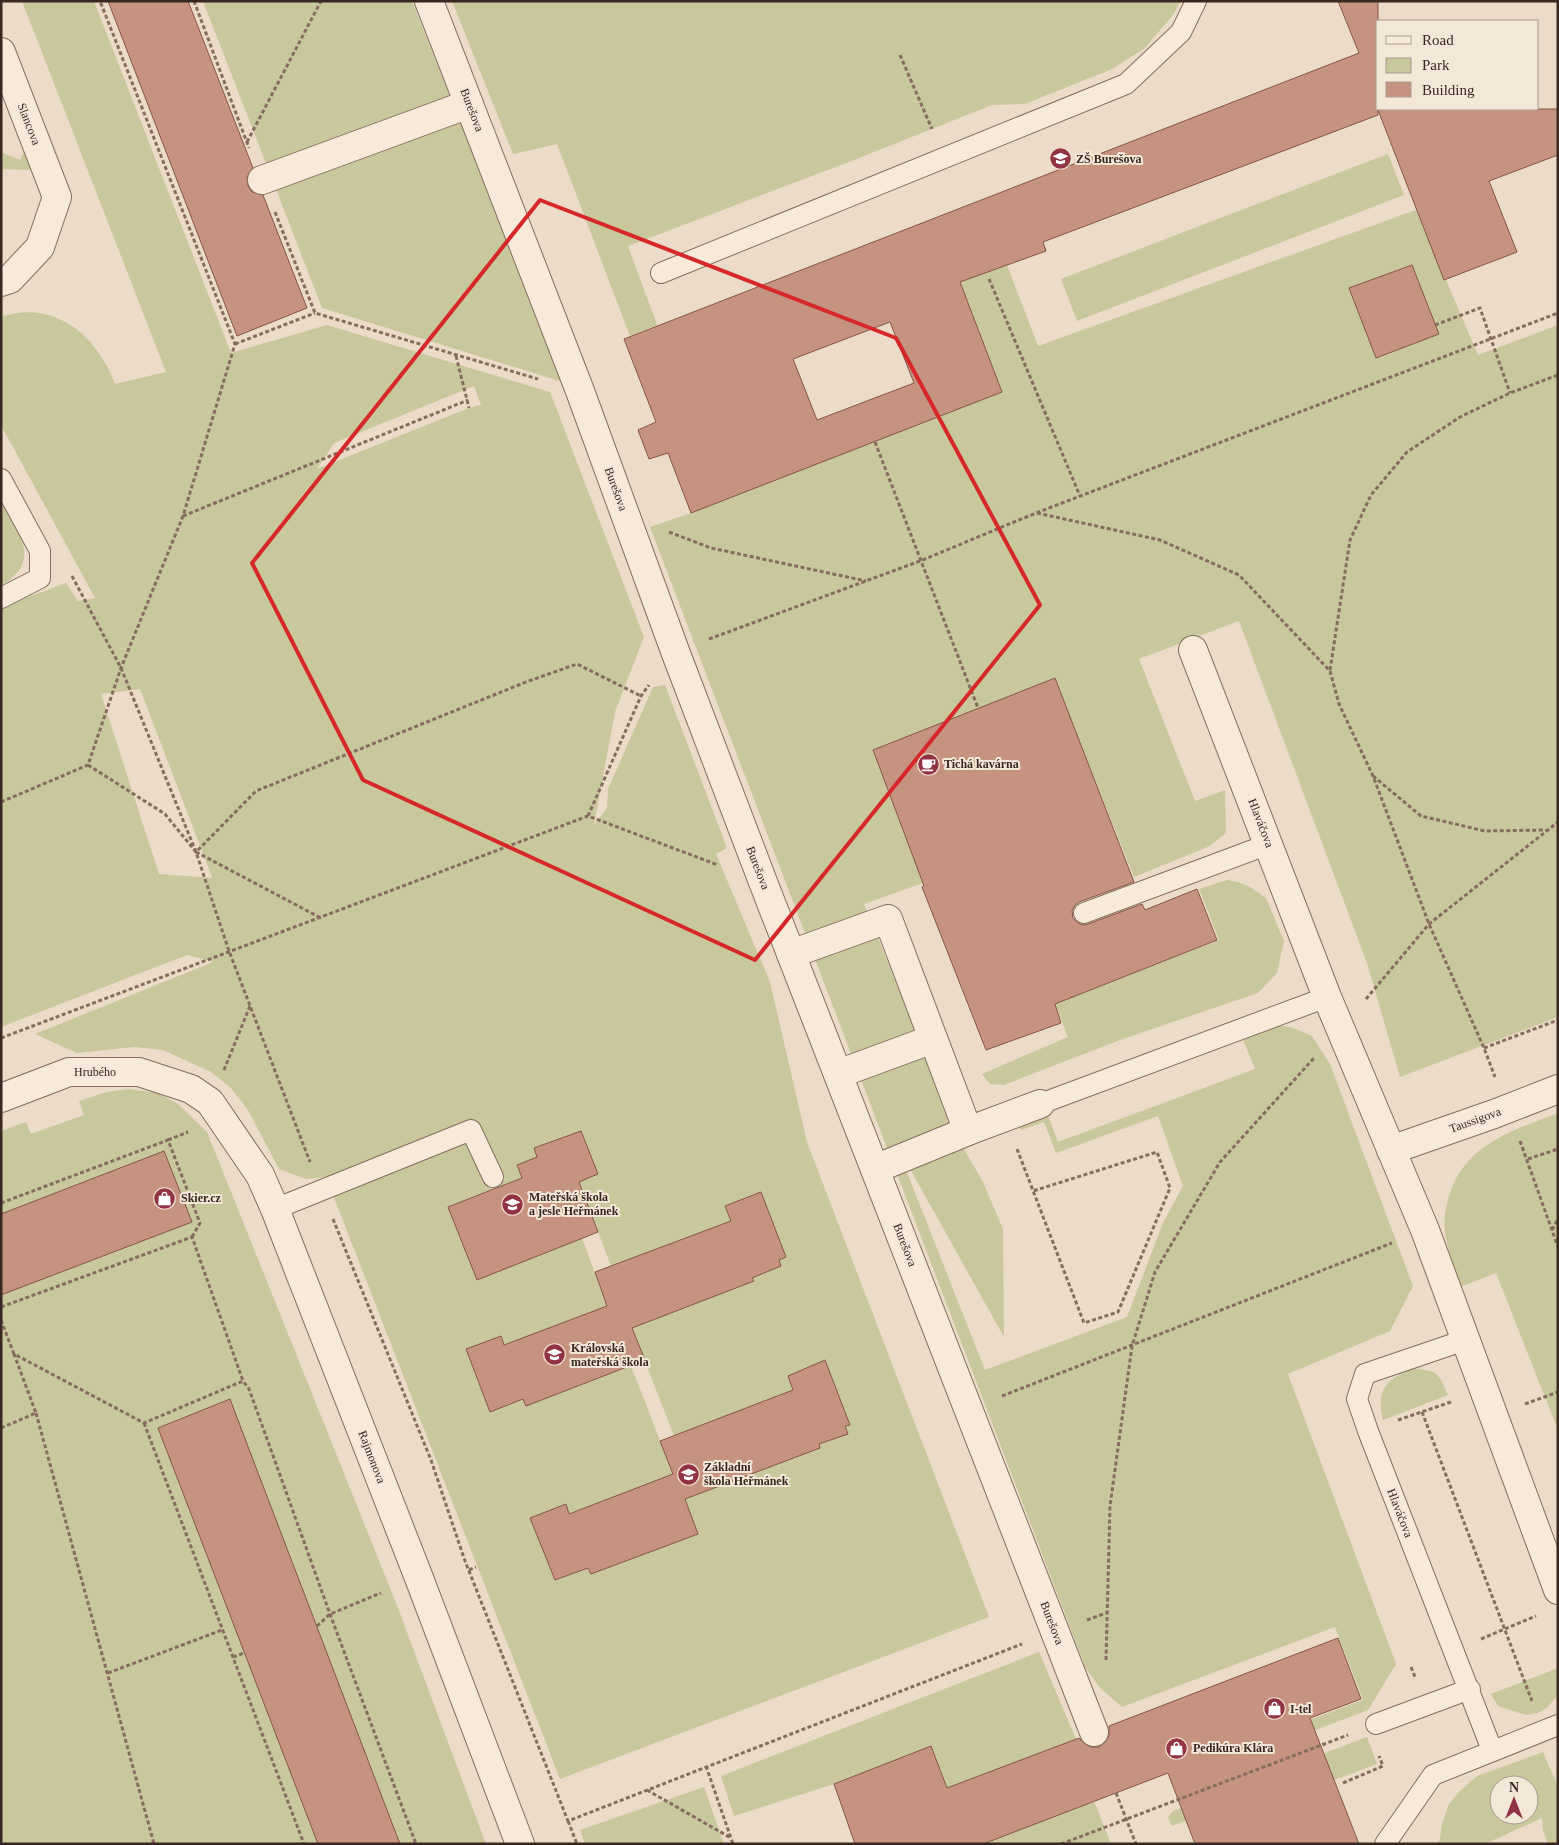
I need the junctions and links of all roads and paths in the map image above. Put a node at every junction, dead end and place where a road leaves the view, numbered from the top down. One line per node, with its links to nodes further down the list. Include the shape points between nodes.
1 (100, 1): 19 (path)
2 (194, 1): 10 (path)
3 (321, 1): 10 (path)
4 (429, 1): 8 (street, Burešova)
5 (1196, 1): 12 (lane, via 1180,32 1126,84)
6 (1, 52): 14 (street, Slancova, via 57,197 40,247 10,279)
7 (900, 55): 9 (path)
8 (469, 104): 11 (street); 22 (street, Burešova)
9 (932, 129)
10 (247, 143): 11 (path)
11 (262, 180): 15 (path)
12 (661, 274)
13 (989, 279): 28 (path)
14 (1, 282)
15 (315, 312): 19 (path); 20 (path)
16 (1558, 314): 18 (path)
17 (1435, 325): 18 (path, via 1480,308)
18 (1492, 339): 23 (path); 28 (path)
19 (235, 344): 31 (path)
20 (456, 356): 22 (path); 24 (path)
21 (1558, 375): 23 (path)
22 (580, 391): 30 (street, Burešova)
23 (1510, 393): 39 (path, via 1460,417 1407,452 1371,495 1350,540)
24 (468, 400): 25 (path); 31 (path)
25 (469, 408)
26 (875, 442): 32 (path)
27 (1, 479): 35 (lane, via 40,551 40,578)
28 (1080, 496): 29 (path)
29 (1036, 513): 32 (path); 39 (path, via 1160,540 1239,575)
30 (625, 515): 34 (path, via 711,548); 37 (street, Burešova)
31 (183, 516): 38 (path)
32 (920, 561): 34 (path); 41 (path)
33 (70, 572): 38 (path)
34 (867, 581): 37 (path)
35 (1, 598)
36 (1193, 650): 48 (street, Hlaváčova)
37 (675, 651): 40 (path); 50 (street, Burešova)
38 (121, 668): 42 (path); 49 (path)
39 (1330, 671): 43 (path, via 1339,704)
40 (641, 696): 45 (path); 49 (path, via 577,664 534,679 256,791)
41 (978, 708)
42 (88, 765): 44 (path); 49 (path, via 164,814)
43 (1373, 776): 47 (path, via 1421,816 1484,831); 53 (path)
44 (1, 802)
45 (588, 816): 50 (path); 52 (path)
46 (1558, 822): 47 (path)
47 (1546, 830): 53 (path)
48 (1269, 844): 51 (lane); 56 (street, Hlaváčova)
49 (196, 852): 52 (path); 54 (path)
50 (763, 882): 55 (street, Burešova)
51 (1084, 914)
52 (320, 917): 54 (path)
53 (1429, 924): 58 (path); 61 (path)
54 (229, 950): 59 (path); 75 (path)
55 (791, 954): 60 (street, via 888,919); 62 (street, Burešova)
56 (1327, 997): 58 (street, Hlaváčova); 66 (lane)
57 (1558, 1020): 61 (path)
58 (1341, 1029): 71 (street, Hlaváčova); 87 (path, via 1220,1162 1155,1272)
59 (1, 1038)
60 (933, 1040): 62 (street); 69 (street)
61 (1484, 1048): 67 (path)
62 (838, 1074): 73 (street, Burešova)
63 (1558, 1088): 67 (street, Taussigova)
64 (191, 1089): 65 (street, Hrubého, via 139,1072 69,1072); 78 (street, Rajmonova, via 210,1102 260,1175)
65 (1, 1098)
66 (1040, 1104): 68 (street)
67 (1507, 1108): 71 (street, Taussigova); 72 (path)
68 (1005, 1118): 69 (street); 76 (path)
69 (968, 1131): 73 (street)
70 (1558, 1149): 72 (path)
71 (1391, 1150): 80 (street, Hlaváčova)
72 (1528, 1159): 81 (path)
73 (875, 1169): 90 (street, Burešova)
74 (493, 1177): 75 (lane, via 471,1130)
75 (321, 1191): 78 (lane); 98 (path, via 431,1460)
76 (1033, 1191): 76 (path, via 1084,1323 1118,1312 1170,1188 1157,1152)
77 (1, 1203): 82 (path, via 168,1140 200,1223)
78 (274, 1209): 128 (street, Rajmonova)
79 (1558, 1219): 81 (path)
80 (1425, 1230): 86 (street, Hlaváčova); 87 (path)
81 (1552, 1230): 83 (path)
82 (192, 1237): 84 (path); 89 (path)
83 (1558, 1247)
84 (1, 1307)
85 (1, 1320): 88 (path)
86 (1466, 1340): 93 (street, Hlaváčova); 96 (lane, Hlaváčova, via 1365,1374 1357,1398)
87 (1132, 1346): 90 (path); 102 (path, via 1110,1506)
88 (14, 1354): 92 (path); 94 (path)
89 (243, 1381): 94 (path); 101 (path, via 249,1389)
90 (969, 1409): 107 (street, Burešova)
91 (1422, 1412): 93 (path, via 1449,1401); 96 (path); 105 (path)
92 (36, 1413): 95 (path); 112 (path)
93 (1494, 1415): 99 (street, Hlaváčova)
94 (144, 1424): 106 (path)
95 (1, 1428)
96 (1368, 1431): 113 (lane, Hlaváčova)
97 (476, 1567): 98 (path)
98 (468, 1570): 123 (path)
99 (1558, 1590)
100 (381, 1593): 101 (path)
101 (330, 1614): 104 (path); 127 (path)
102 (1106, 1614): 107 (path); 111 (path)
103 (1540, 1614): 105 (path)
104 (316, 1626)
105 (1506, 1629): 108 (path); 115 (path)
106 (222, 1630): 110 (path); 112 (path)
107 (1055, 1631): 116 (street, Burešova); 118 (path)
108 (1474, 1642)
109 (244, 1652): 110 (path)
110 (232, 1657): 126 (path)
111 (1106, 1662)
112 (108, 1673): 125 (path)
113 (1470, 1689): 114 (lane); 117 (lane, Hlaváčova)
114 (1372, 1726): 119 (path, via 1383,1766); 122 (path)
115 (1551, 1728): 117 (lane)
116 (1094, 1732)
117 (1492, 1750): 133 (lane, via 1433,1775)
118 (706, 1766): 120 (path); 124 (path)
119 (1342, 1783)
120 (647, 1790): 123 (path); 124 (path)
121 (1116, 1793): 122 (path)
122 (1127, 1820): 131 (path); 132 (path)
123 (568, 1821): 129 (path)
124 (731, 1838): 130 (path)
125 (154, 1844)
126 (304, 1844)
127 (416, 1844)
128 (520, 1844)
129 (576, 1844)
130 (733, 1844)
131 (1061, 1844)
132 (1136, 1844)
133 (1386, 1844)

